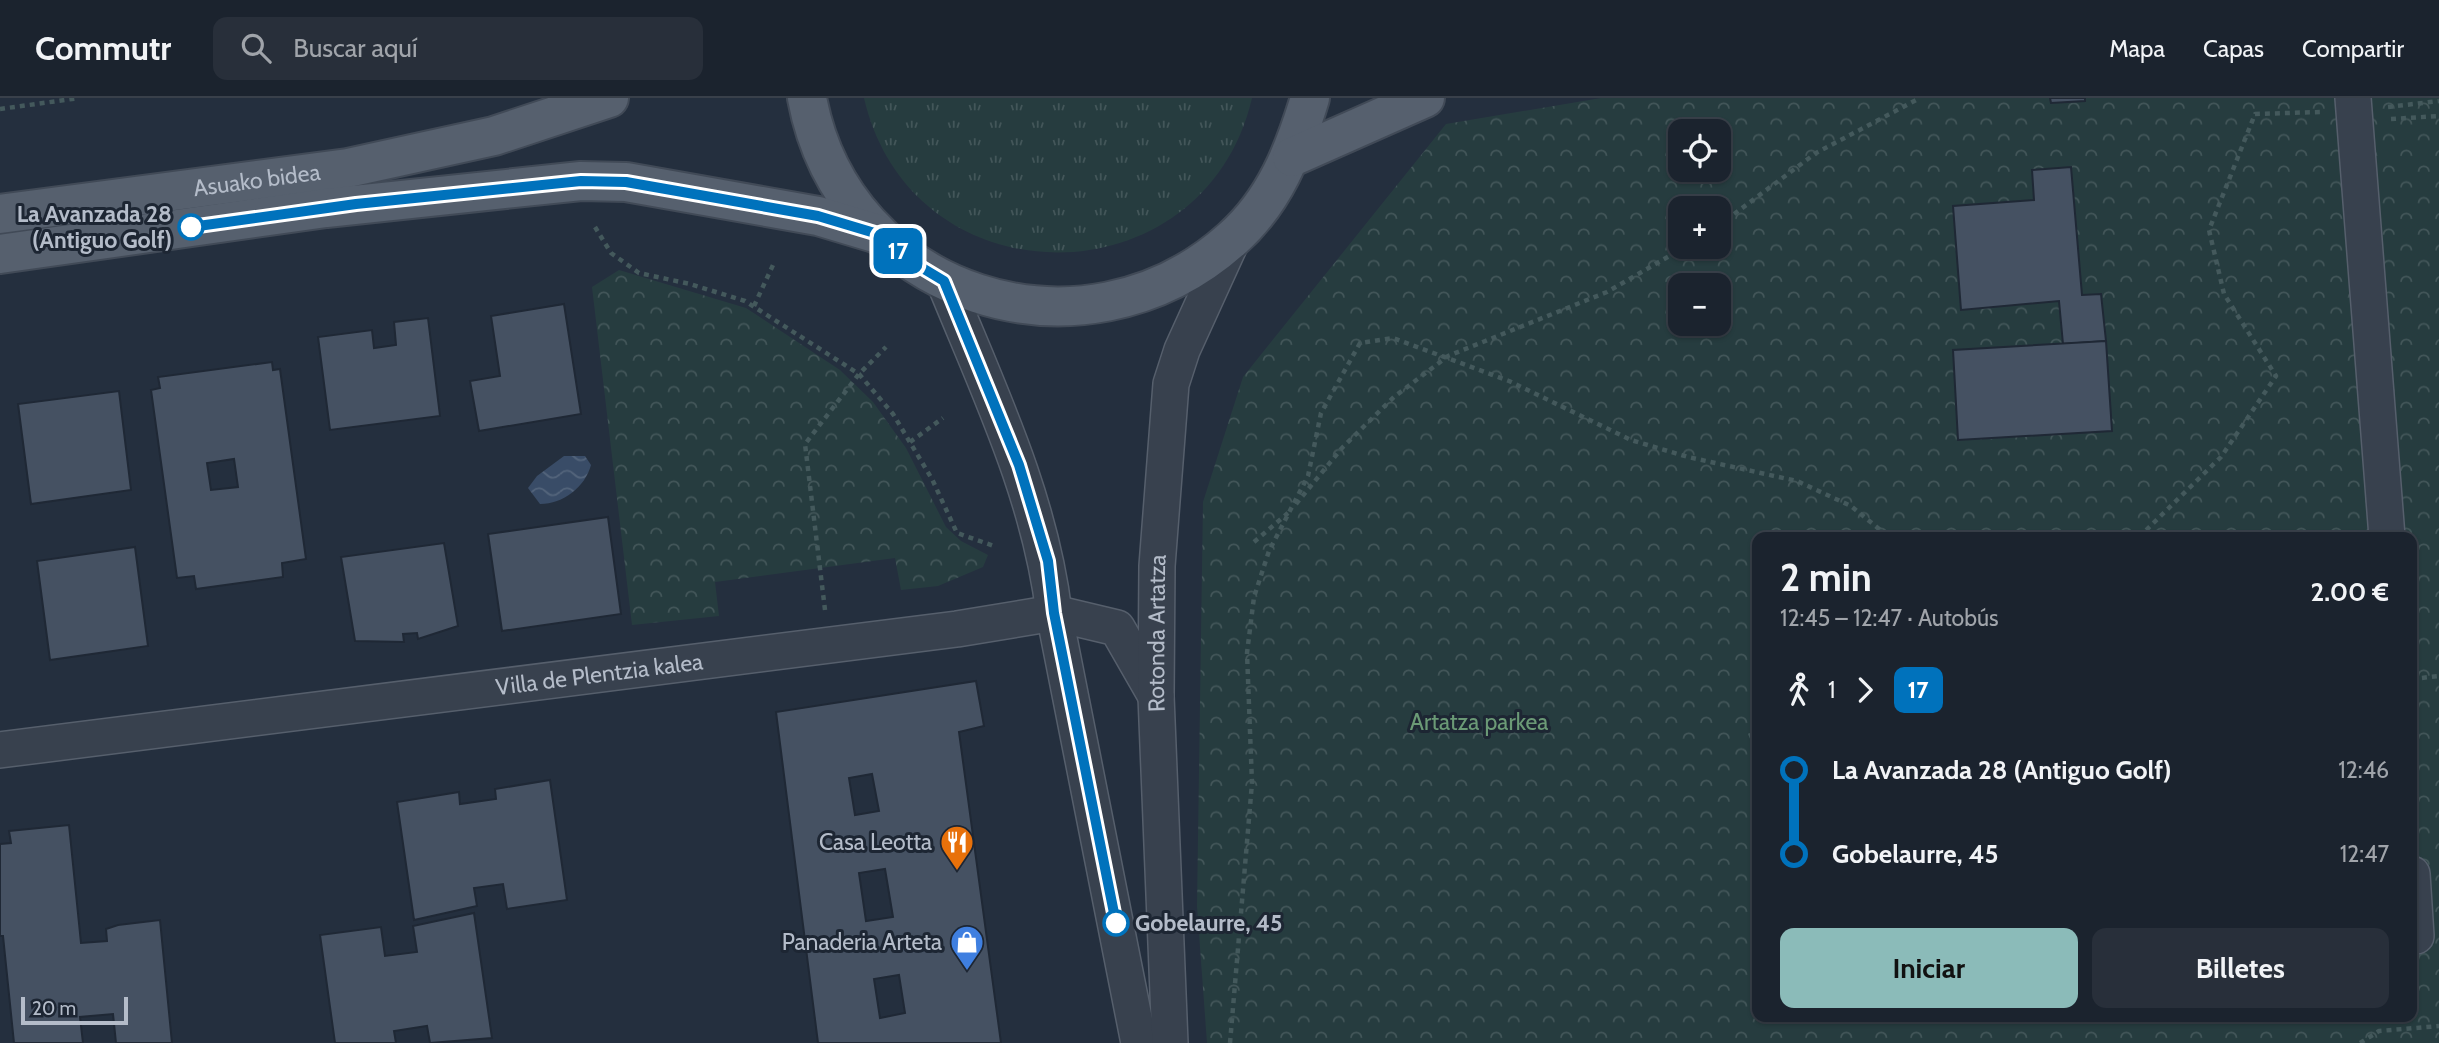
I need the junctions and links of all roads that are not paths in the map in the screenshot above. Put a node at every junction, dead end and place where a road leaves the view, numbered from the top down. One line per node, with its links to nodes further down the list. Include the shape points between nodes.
1 (609, 98): 7 (main road, Asuako bidea, via 494,136 348,167)
2 (807, 98): 8 (main road, Rotonda Artatza, via 826,161 849,200)
3 (1310, 98): 6 (main road, Rotonda Artatza)
4 (1425, 98): 6 (main road)
5 (2355, 110): 12 (street)
6 (1292, 157): 9 (main road, Rotonda Artatza, via 1267,200)
7 (0, 214)
8 (878, 234): 10 (main road, via 818,216 626,182 531,184); 11 (main road, Rotonda Artatza)
9 (1233, 239): 11 (main road, Rotonda Artatza, via 1198,266 1159,287 1117,301 1073,307 1028,306 985,298); 14 (street, Rotonda Artatza, via 1171,384 1157,566)
10 (0, 254)
11 (944, 281): 13 (street, via 1019,465 1048,561)
12 (2387, 532)
13 (1054, 613): 14 (street, Villa de Plentzia kalea, via 1117,628); 15 (street, Villa de Plentzia kalea); 16 (street)
14 (1156, 696): 17 (street, Rotonda Artatza)
15 (0, 750)
16 (1139, 1043)
17 (1170, 1043)

